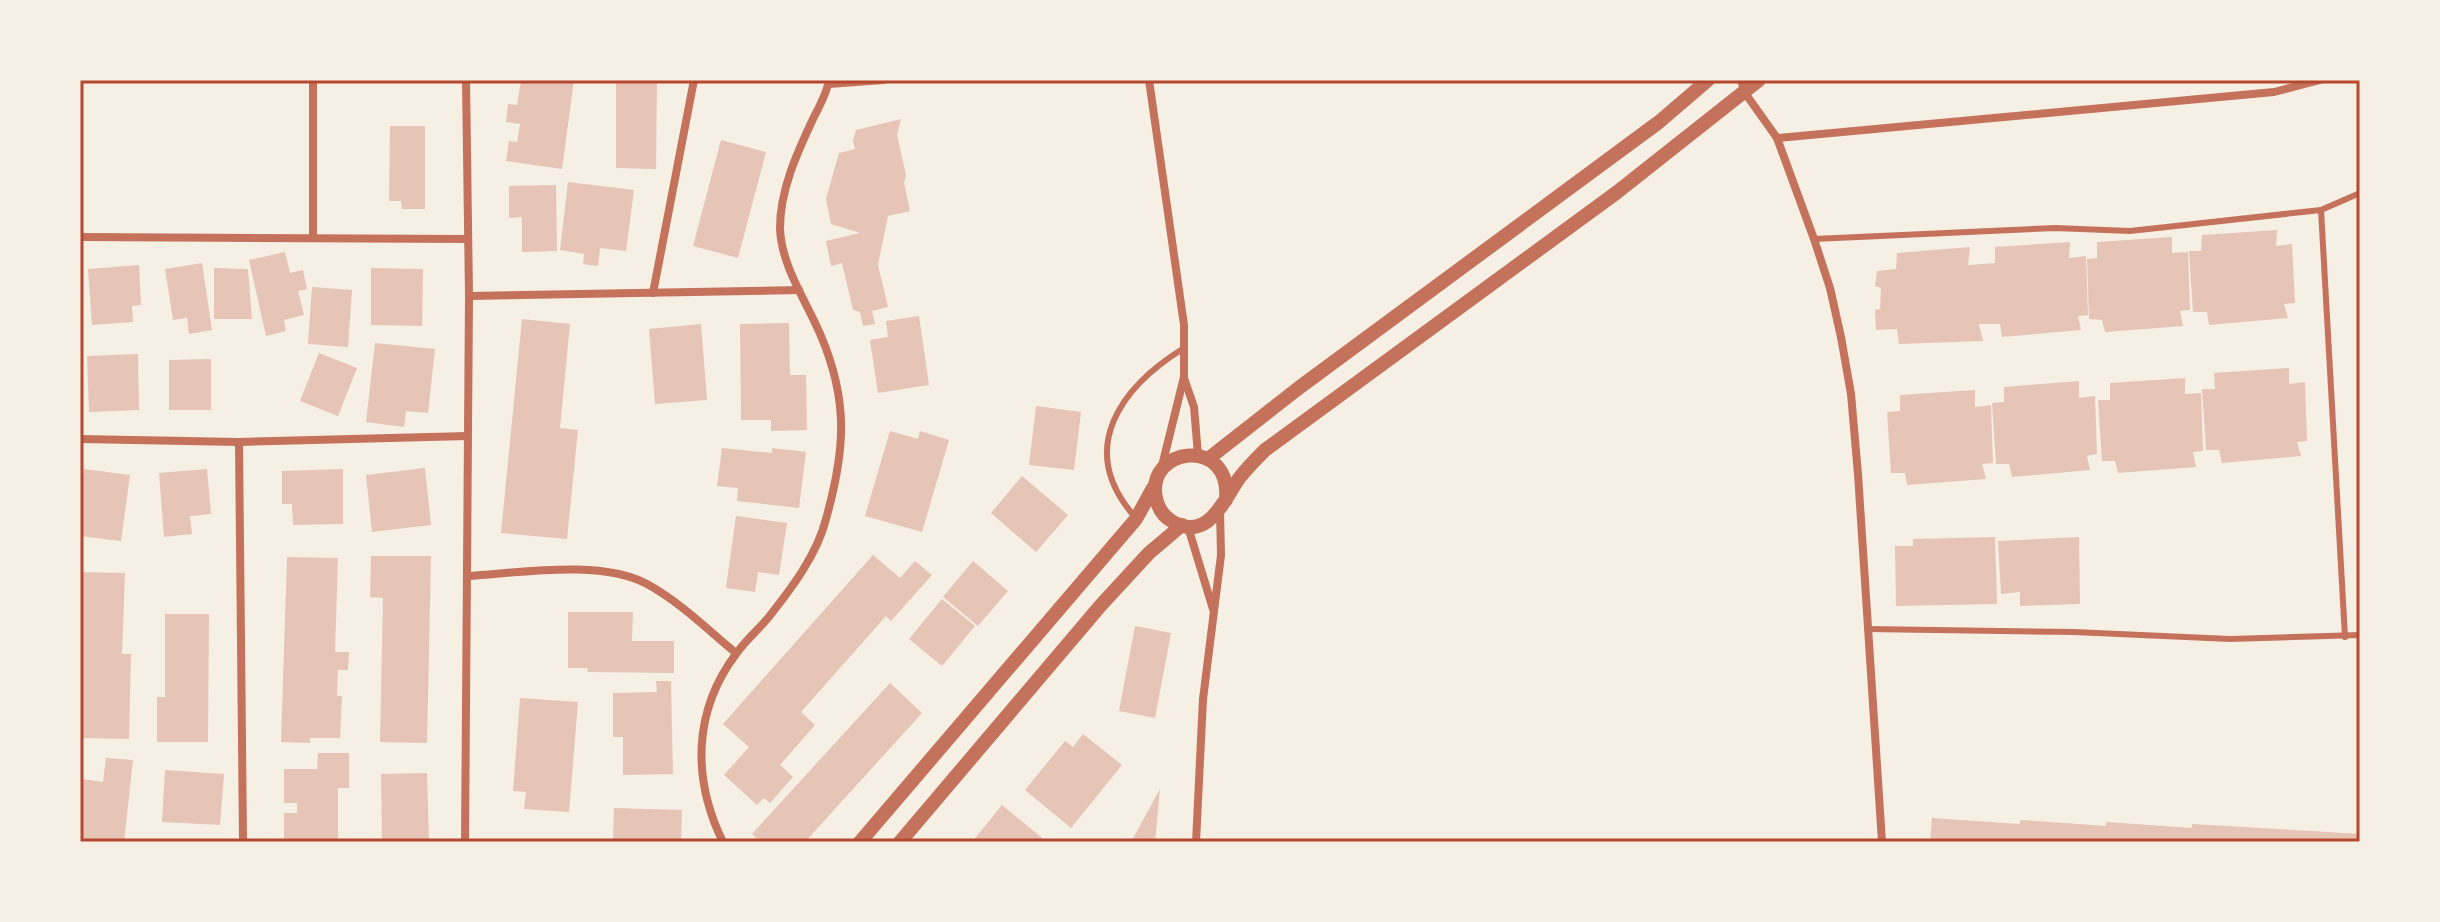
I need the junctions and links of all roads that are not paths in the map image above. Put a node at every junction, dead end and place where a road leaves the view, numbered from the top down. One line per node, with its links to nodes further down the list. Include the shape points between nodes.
1 (313, 80): 15 (street)
2 (466, 80): 16 (street)
3 (694, 80): 19 (street)
4 (883, 80): 9 (street)
5 (1149, 80): 21 (street)
6 (1708, 80): 26 (street, via 1659,122)
7 (1759, 80): 10 (street)
8 (2320, 80): 11 (street, via 2274,92)
9 (829, 82): 18 (street, via 795,159 782,204 780,232)
10 (1743, 86): 11 (street); 28 (street, via 1616,193 1265,450)
11 (1777, 138): 17 (street)
12 (2360, 193): 13 (lane)
13 (2321, 210): 17 (lane, via 2130,231 2055,228); 35 (lane)
14 (80, 237): 15 (street)
15 (313, 237): 16 (street)
16 (468, 239): 20 (street)
17 (1814, 239): 33 (street, via 1830,288 1851,394)
18 (799, 290): 19 (street); 36 (street, via 839,386 842,431 835,482 825,522 804,567)
19 (653, 293): 20 (street)
20 (469, 296): 23 (street)
21 (1184, 348): 22 (street); 29 (lane, via 1127,394 1112,427 1107,462 1111,478)
22 (1184, 377): 26 (street); 27 (street)
23 (468, 436): 25 (street); 31 (street)
24 (80, 439): 25 (street)
25 (239, 442): 37 (street)
26 (1203, 457): 27 (street, via 1178,457); 28 (street, via 1224,476)
27 (1159, 475): 29 (street); 30 (street, via 1155,490 1161,510)
28 (1223, 505): 30 (street, via 1212,520); 32 (street)
29 (1136, 519): 40 (street)
30 (1185, 526): 32 (street); 41 (street, via 1149,553 1101,605)
31 (468, 576): 36 (street, via 583,570 621,575 646,583); 38 (street)
32 (1213, 610): 42 (street)
33 (1867, 629): 35 (lane); 43 (street)
34 (2360, 635): 35 (lane)
35 (2345, 637)
36 (736, 653): 39 (street, via 707,705 701,735 703,786)
37 (243, 842)
38 (465, 842)
39 (723, 842)
40 (860, 842)
41 (900, 842)
42 (1196, 842)
43 (1882, 842)

